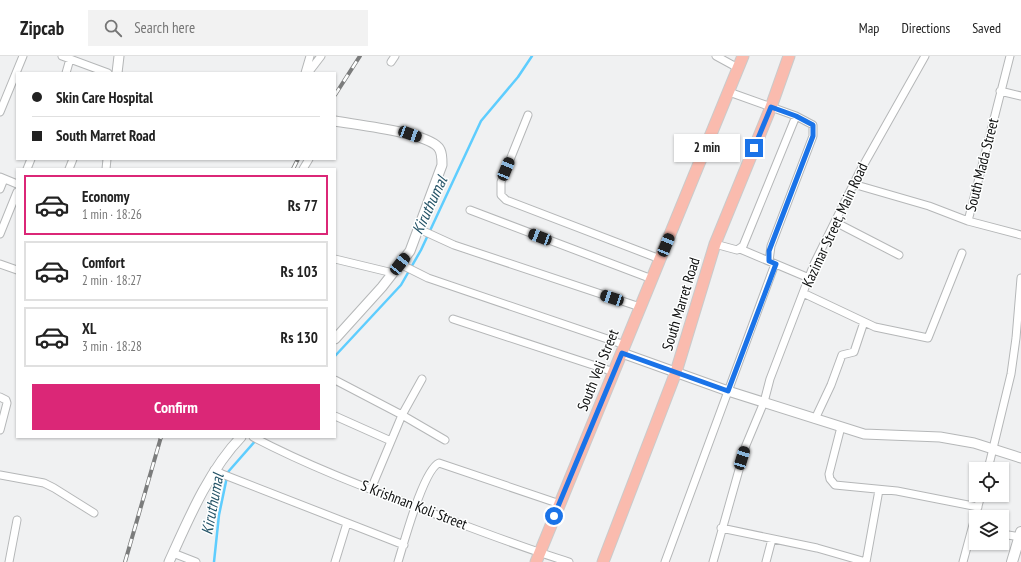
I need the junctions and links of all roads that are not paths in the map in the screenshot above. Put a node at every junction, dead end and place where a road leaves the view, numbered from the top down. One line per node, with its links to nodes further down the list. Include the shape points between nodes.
1 (23, 56): 13 (street)
2 (62, 56): 11 (street)
3 (119, 56): 16 (street)
4 (310, 56): 17 (street)
5 (321, 56): 18 (street)
6 (716, 56): 12 (street)
7 (743, 56): 12 (main road, South Veli Street)
8 (789, 56): 23 (main road, South Marret Road)
9 (925, 56): 30 (street, Kazimar Street, Main Road)
10 (1010, 56): 20 (street, South Mada Street)
11 (70, 59): 14 (street); 15 (street)
12 (738, 68): 21 (main road, South Veli Street)
13 (16, 72)
14 (66, 72)
15 (103, 72)
16 (117, 72)
17 (307, 72)
18 (308, 72)
19 (16, 73): 24 (street)
20 (1000, 91): 22 (street); 34 (street, South Mada Street)
21 (728, 92): 23 (street); 44 (main road, South Veli Street)
22 (1021, 96)
23 (771, 107): 26 (street); 39 (main road, South Marret Road)
24 (0, 112)
25 (528, 115): 44 (street, via 501,182 501,195 506,200)
26 (796, 116): 40 (street, via 745,243); 45 (street, via 813,125 813,136 771,246)
27 (336, 122): 36 (street, via 410,134 438,147 442,155 442,165)
28 (2, 178): 29 (street); 31 (street)
29 (16, 184)
30 (853, 184): 34 (street, via 929,206); 35 (street, Kazimar Street, Main Road)
31 (0, 189)
32 (16, 194): 37 (street)
33 (470, 210): 52 (street)
34 (968, 221): 38 (street, South Mada Street)
35 (835, 222): 42 (street); 50 (street, Kazimar Street, Main Road)
36 (422, 230): 47 (street); 54 (street, via 454,245)
37 (0, 234)
38 (1021, 235)
39 (715, 244): 40 (street, via 732,250); 62 (main road, South Marret Road)
40 (740, 249): 45 (street)
41 (962, 254): 56 (street, via 928,338 875,327)
42 (899, 255)
43 (336, 259): 49 (street)
44 (660, 259): 52 (main road, South Veli Street)
45 (772, 262): 50 (street); 65 (street)
46 (0, 264): 48 (street)
47 (403, 265): 49 (street); 60 (street)
48 (16, 270)
49 (393, 273): 58 (street)
50 (809, 278): 53 (street, Kazimar Street, Main Road)
51 (1021, 278): 59 (street)
52 (652, 279): 54 (main road, South Veli Street)
53 (803, 293): 56 (street); 67 (street, Kazimar Street, Main Road, via 770,379)
54 (640, 308): 60 (main road, South Veli Street)
55 (453, 319): 61 (street)
56 (864, 322): 70 (street, via 854,352 842,355)
57 (1021, 326): 59 (street)
58 (336, 338)
59 (1016, 338): 77 (street, via 1011,374)
60 (623, 349): 61 (main road, South Veli Street); 62 (street)
61 (614, 372): 85 (main road, South Veli Street)
62 (676, 372): 65 (street); 105 (main road, South Marret Road)
63 (422, 379): 68 (street)
64 (336, 381): 68 (street)
65 (728, 391): 67 (street); 106 (street)
66 (0, 397): 72 (street, via 7,403)
67 (764, 402): 70 (street); 92 (street, Kazimar Street, Main Road, via 746,445)
68 (402, 415): 75 (street); 76 (street)
69 (336, 416): 76 (street)
70 (815, 419): 71 (street)
71 (841, 427): 77 (street, via 864,434 940,437); 83 (street, via 829,474 832,483)
72 (0, 430)
73 (240, 438): 80 (street, via 225,454)
74 (255, 438): 82 (street, S Krishnan Koli Street)
75 (445, 440)
76 (391, 441): 82 (street)
77 (993, 448): 78 (street); 79 (street)
78 (1021, 458)
79 (990, 462)
80 (218, 472): 91 (street); 98 (street)
81 (0, 475): 89 (street, via 44,483)
82 (371, 489): 86 (street, S Krishnan Koli Street)
83 (879, 490): 87 (street, via 897,491); 109 (street)
84 (979, 502): 87 (street)
85 (560, 504): 86 (street, via 439,463 431,469); 99 (main road, South Veli Street)
86 (415, 506): 97 (street); 99 (street, S Krishnan Koli Street)
87 (978, 507): 88 (street)
88 (977, 510)
89 (94, 513)
90 (17, 520): 100 (street)
91 (347, 523): 97 (street); 102 (street)
92 (721, 528): 95 (street); 107 (street, Kazimar Street, Main Road)
93 (1009, 534): 94 (street)
94 (1020, 534): 111 (main road)
95 (772, 539): 108 (street); 109 (street)
96 (969, 543): 110 (street)
97 (404, 544): 103 (street)
98 (171, 558): 101 (street)
99 (538, 558): 104 (street, S Krishnan Koli Street)
100 (9, 562)
101 (196, 562)
102 (335, 562)
103 (398, 562)
104 (569, 562)
105 (603, 562)
106 (665, 562)
107 (713, 562)
108 (766, 562)
109 (866, 562)
110 (963, 562)
111 (1012, 562)

